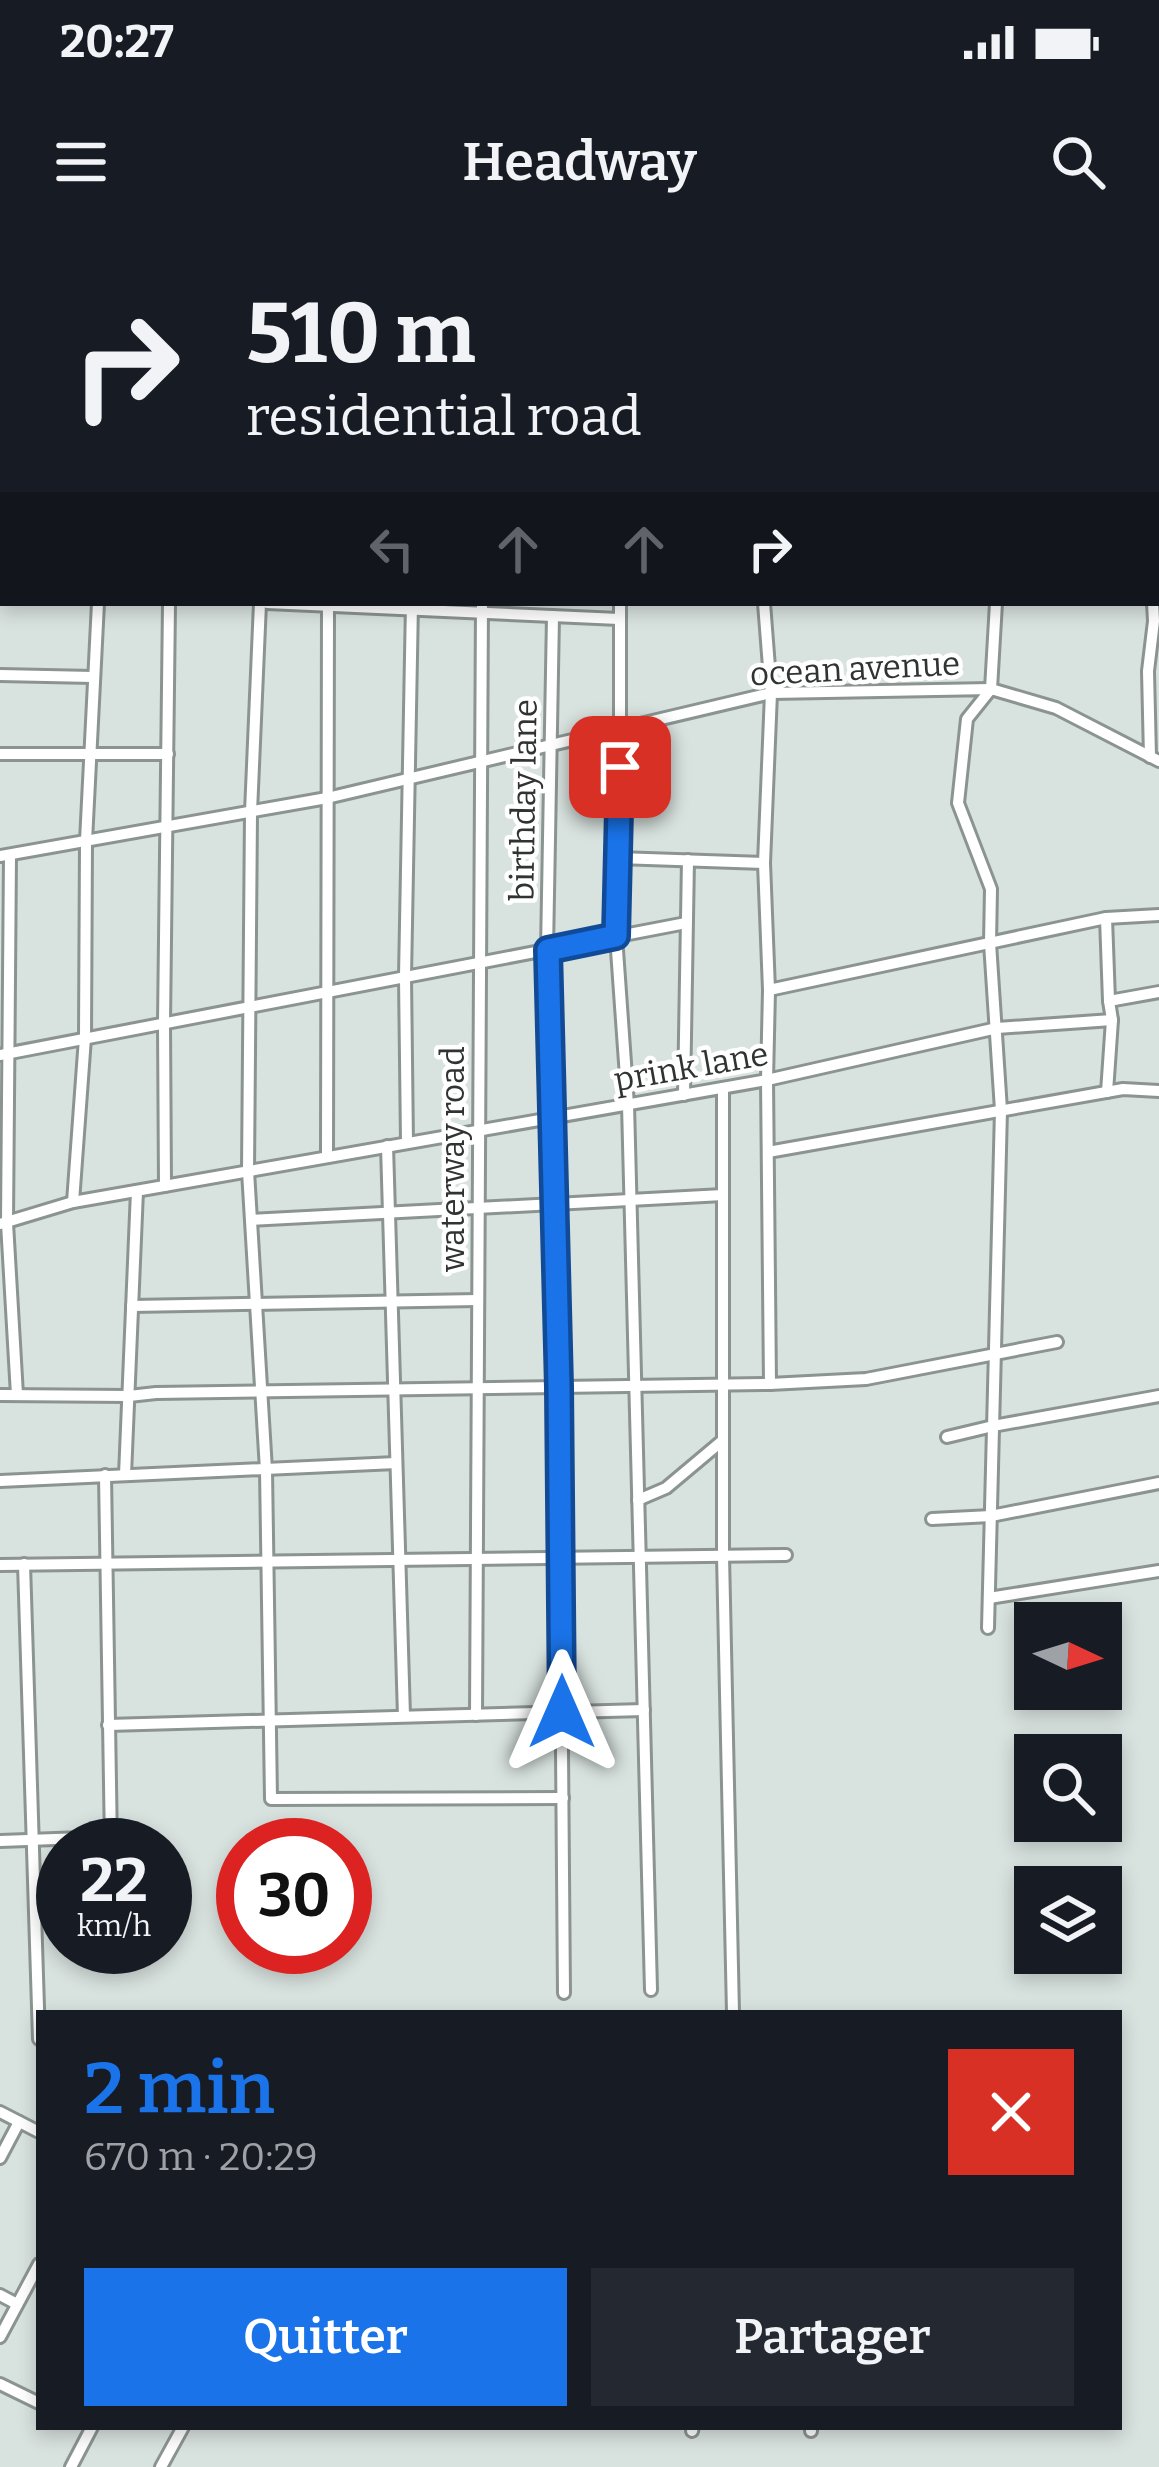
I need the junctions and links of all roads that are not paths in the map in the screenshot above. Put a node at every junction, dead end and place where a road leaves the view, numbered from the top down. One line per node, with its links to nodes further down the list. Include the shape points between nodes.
1 (98, 606): 16 (street)
2 (169, 606): 23 (street)
3 (263, 606): 28 (street)
4 (327, 606): 27 (street)
5 (412, 606): 26 (street)
6 (435, 606): 10 (street)
7 (620, 606): 12 (street)
8 (764, 606): 18 (street)
9 (996, 606): 17 (street)
10 (482, 608): 11 (street); 25 (street, waterway road)
11 (553, 616): 12 (street); 20 (street, birthday lane)
12 (619, 619): 19 (street)
13 (1157, 621): 14 (street)
14 (1154, 671): 24 (street)
15 (0, 675): 16 (street)
16 (93, 676): 22 (street)
17 (991, 689): 18 (street, ocean avenue); 24 (street, via 1056,708); 39 (street, ocean avenue, via 968,719 958,803 991,889)
18 (771, 693): 19 (street, ocean avenue); 34 (street)
19 (620, 730): 20 (street, ocean avenue); 32 (street)
20 (550, 744): 25 (street, ocean avenue); 40 (street, birthday lane)
21 (0, 754): 22 (street)
22 (88, 754): 23 (street); 30 (street)
23 (168, 754): 29 (street)
24 (1154, 759)
25 (482, 763): 26 (street, ocean avenue); 41 (street, waterway road)
26 (409, 780): 27 (street, ocean avenue); 42 (street)
27 (327, 798): 28 (street, ocean avenue); 44 (street)
28 (251, 812): 29 (street, ocean avenue); 47 (street)
29 (168, 827): 30 (street, ocean avenue); 49 (street)
30 (86, 841): 31 (street, ocean avenue); 51 (street)
31 (5, 856): 52 (street)
32 (618, 857): 33 (street); 38 (street)
33 (688, 860): 34 (street); 37 (street)
34 (764, 862): 43 (street)
35 (1159, 915): 36 (street)
36 (1106, 918): 39 (street); 46 (street)
37 (686, 923): 38 (street); 57 (street)
38 (616, 936): 40 (street); 58 (street)
39 (990, 943): 43 (street); 50 (street, ocean avenue)
40 (548, 950): 41 (street); 60 (street, birthday lane)
41 (481, 962): 42 (street); 61 (street, waterway road)
42 (405, 977): 44 (street); 62 (street)
43 (769, 990): 53 (street)
44 (327, 992): 47 (street); 65 (street)
45 (1159, 992): 46 (street)
46 (1109, 1001): 48 (street)
47 (250, 1006): 49 (street); 66 (street)
48 (1112, 1020): 50 (street, prink lane); 56 (street)
49 (164, 1023): 51 (street); 67 (street)
50 (998, 1028): 53 (street, prink lane); 59 (street, ocean avenue)
51 (85, 1038): 52 (street); 71 (street)
52 (4, 1054): 76 (street)
53 (767, 1080): 54 (street, prink lane); 64 (street)
54 (723, 1088): 57 (street, prink lane); 69 (street)
55 (1159, 1091): 56 (street)
56 (1107, 1092): 59 (street)
57 (684, 1095): 58 (street, prink lane)
58 (628, 1105): 60 (street, prink lane); 70 (street)
59 (1000, 1110): 64 (street); 82 (street, ocean avenue)
60 (551, 1120): 61 (street, prink lane); 72 (street, birthday lane)
61 (479, 1132): 62 (street, prink lane); 73 (street, waterway road)
62 (407, 1143): 63 (street, prink lane)
63 (387, 1146): 65 (street, prink lane); 74 (street)
64 (768, 1152): 83 (street)
65 (326, 1157): 66 (street, prink lane)
66 (248, 1172): 67 (street, prink lane); 75 (street)
67 (165, 1186): 68 (street, prink lane)
68 (137, 1191): 71 (street, prink lane); 80 (street)
69 (723, 1196): 70 (street); 84 (street)
70 (631, 1200): 72 (street); 85 (street)
71 (73, 1202): 76 (street, prink lane)
72 (554, 1204): 73 (street); 86 (street, birthday lane)
73 (478, 1208): 74 (street); 77 (street, waterway road)
74 (388, 1213): 75 (street); 78 (street)
75 (251, 1220): 79 (street)
76 (4, 1224): 91 (street)
77 (478, 1300): 78 (street); 87 (street, waterway road)
78 (391, 1302): 79 (street); 88 (street)
79 (256, 1304): 80 (street); 89 (street)
80 (133, 1306): 92 (street)
81 (1057, 1342): 82 (street)
82 (994, 1354): 83 (street, via 866,1379); 94 (street, ocean avenue)
83 (770, 1384): 84 (street)
84 (722, 1385): 85 (street); 96 (street)
85 (635, 1386): 86 (street); 103 (street)
86 (559, 1387): 87 (street); 109 (street, birthday lane)
87 (478, 1388): 88 (street); 110 (street, waterway road)
88 (394, 1390): 89 (street); 97 (street)
89 (261, 1391): 92 (street); 98 (street)
90 (0, 1395): 91 (street)
91 (17, 1395): 92 (street)
92 (129, 1396): 100 (street)
93 (1159, 1396): 94 (street)
94 (993, 1426): 95 (street); 104 (street, ocean avenue)
95 (947, 1437)
96 (722, 1441): 103 (street, via 667,1488); 107 (street)
97 (396, 1463): 98 (street); 111 (street)
98 (266, 1471): 100 (street); 112 (street)
99 (105, 1475): 100 (street); 101 (street); 113 (street)
100 (125, 1475)
101 (0, 1480)
102 (1159, 1483): 104 (street)
103 (638, 1500): 108 (street)
104 (991, 1516): 105 (street); 117 (street, ocean avenue)
105 (932, 1519)
106 (787, 1555): 107 (street)
107 (722, 1556): 108 (street); 133 (street)
108 (640, 1557): 109 (street); 119 (street)
109 (560, 1558): 110 (street); 120 (street, birthday lane)
110 (477, 1559): 111 (street); 121 (street, waterway road)
111 (400, 1560): 112 (street); 122 (street)
112 (267, 1562): 113 (street); 123 (street)
113 (104, 1563): 114 (street); 124 (street)
114 (24, 1564): 115 (street); 127 (street)
115 (0, 1565)
116 (1159, 1570): 117 (street)
117 (989, 1598): 118 (street, ocean avenue)
118 (988, 1628)
119 (644, 1710): 120 (street); 130 (street)
120 (562, 1712): 121 (street); 125 (street, birthday lane)
121 (476, 1715): 122 (street)
122 (404, 1716): 123 (street)
123 (270, 1720): 124 (street); 125 (street, via 271,1799)
124 (108, 1724): 126 (street)
125 (562, 1798): 131 (street, birthday lane)
126 (110, 1818)
127 (33, 1840): 128 (street); 129 (street); 132 (street)
128 (36, 1840)
129 (0, 1841)
130 (651, 1990)
131 (564, 1993)
132 (38, 2010)
133 (733, 2010)
134 (0, 2112): 135 (street)
135 (19, 2122): 136 (street); 137 (street)
136 (36, 2130)
137 (0, 2158)
138 (36, 2269): 140 (street)
139 (0, 2294): 140 (street)
140 (17, 2304): 141 (street)
141 (0, 2337)
142 (0, 2384): 143 (street)
143 (36, 2402)
144 (89, 2430): 146 (street)
145 (181, 2430): 147 (street)
146 (71, 2467)
147 (161, 2467)

